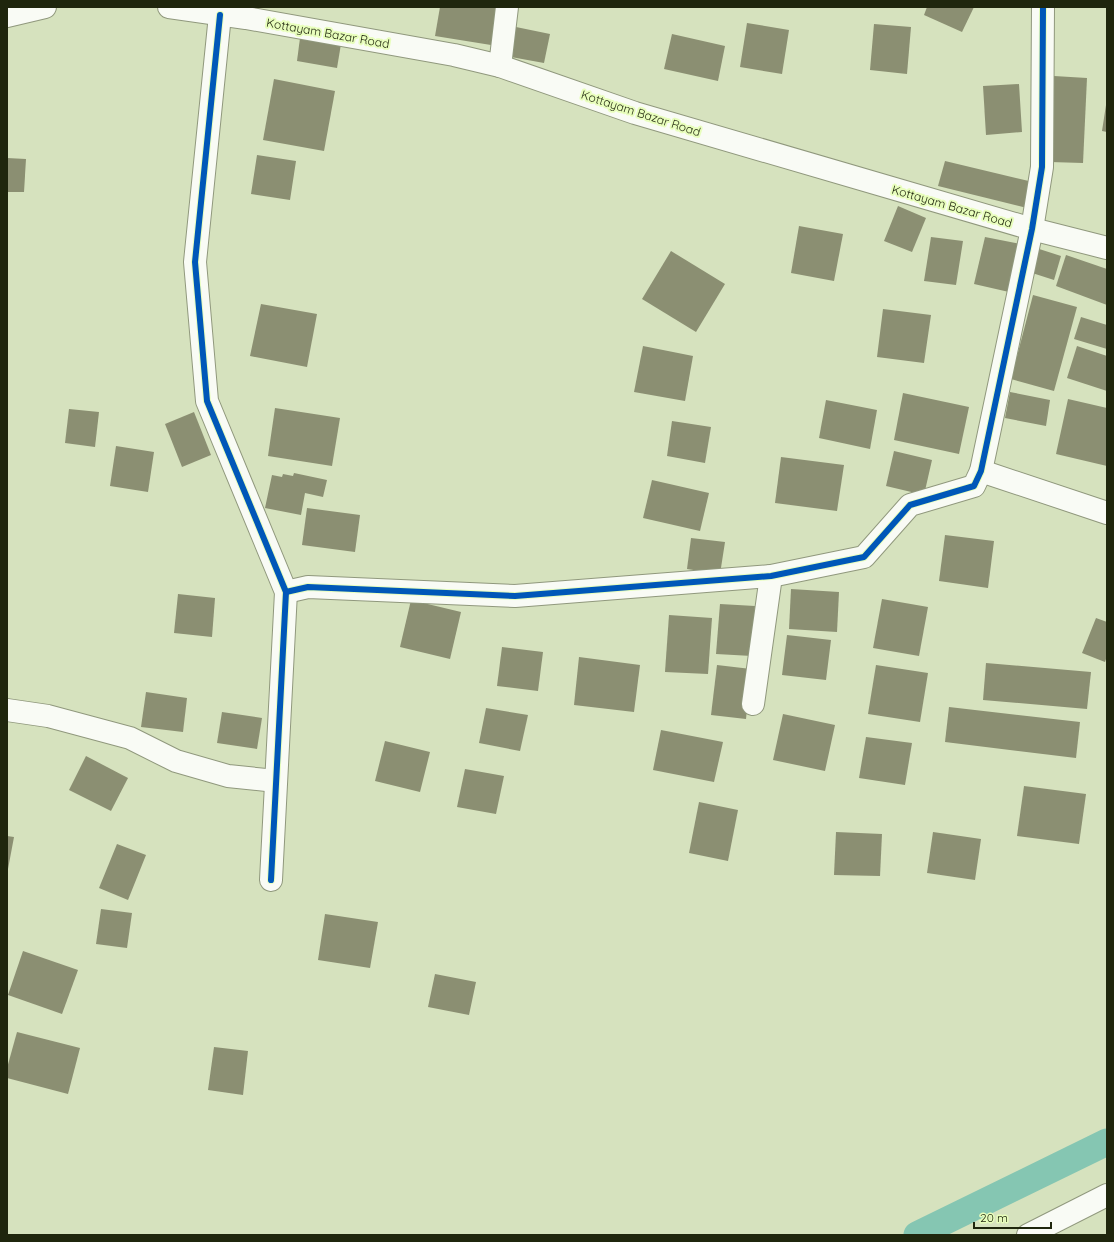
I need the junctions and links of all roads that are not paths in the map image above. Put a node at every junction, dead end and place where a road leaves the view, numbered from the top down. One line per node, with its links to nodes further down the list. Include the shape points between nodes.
1 (45, 7): 5 (street)
2 (170, 7): 6 (street, Kottayam Bazar Road)
3 (507, 7): 7 (street)
4 (1043, 7): 8 (street, via 1042,167)
5 (12, 12)
6 (220, 15): 7 (street, Kottayam Bazar Road, via 454,55); 13 (street, via 195,262 207,401)
7 (500, 66): 8 (street, Kottayam Bazar Road, via 635,114)
8 (1032, 229): 9 (street, Kottayam Bazar Road); 10 (street)
9 (1107, 248)
10 (981, 471): 11 (street); 12 (street, via 974,486 910,505 864,557)
11 (1107, 512)
12 (771, 576): 13 (street, via 515,596 308,587); 14 (street)
13 (286, 592): 16 (street)
14 (753, 704)
15 (7, 710): 16 (street, via 48,716 130,738 176,761 228,776)
16 (276, 781): 17 (street)
17 (271, 880)
18 (1107, 1195): 19 (street)
19 (1028, 1235)

